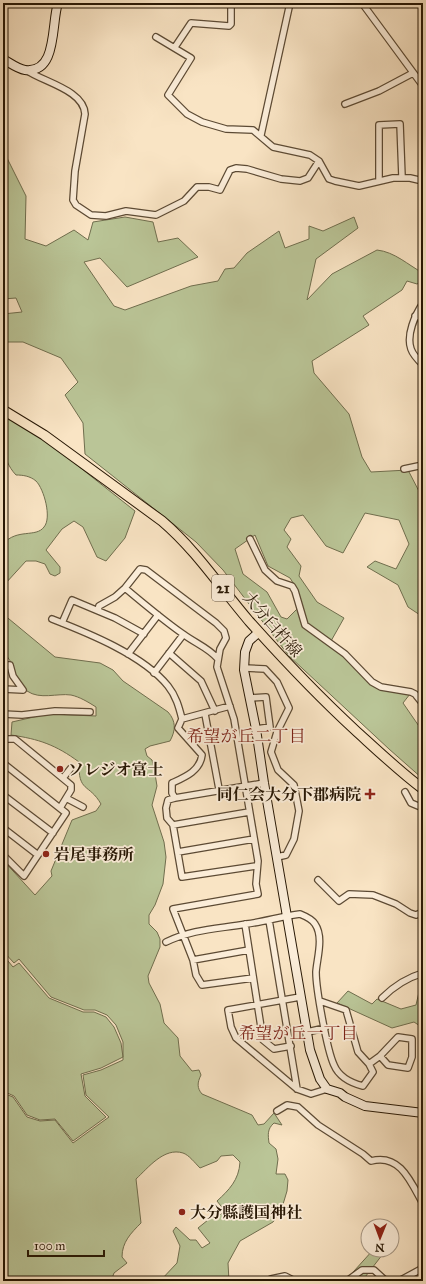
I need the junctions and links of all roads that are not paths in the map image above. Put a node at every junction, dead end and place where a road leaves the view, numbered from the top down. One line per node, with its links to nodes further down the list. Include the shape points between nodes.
1 (58, 3): 8 (street, via 49,56 41,66)
2 (231, 3): 6 (street, via 229,26 191,23)
3 (290, 3): 12 (street)
4 (362, 3): 9 (street)
5 (156, 37): 6 (street)
6 (175, 47): 12 (street, via 191,58 168,95 171,100 187,114 202,122 226,129 253,130)
7 (3, 59): 8 (street)
8 (26, 70): 13 (street, via 70,92 84,106 73,200 76,205 93,216 126,211 158,214 184,201 197,187 220,190 230,171 235,168 283,180 302,180 308,178)
9 (413, 73): 10 (street); 11 (street, via 379,91)
10 (423, 86)
11 (345, 104)
12 (261, 135): 13 (street, via 273,147 310,155)
13 (319, 161): 15 (street, via 329,179 359,186)
14 (402, 177): 15 (street); 15 (street, via 400,124 379,125); 16 (street)
15 (379, 181)
16 (423, 181)
17 (423, 304): 18 (street)
18 (415, 316): 19 (street); 20 (street, via 410,340 411,350)
19 (423, 317)
20 (422, 363)
21 (3, 410): 30 (main road, 大分臼杵線 / 21, via 44,435 172,530 198,556)
22 (423, 465): 23 (street)
23 (404, 469)
24 (250, 539): 41 (street, via 265,570 277,580 292,586 305,625 349,658 372,682 381,687 411,692)
25 (125, 588): 26 (street, via 99,606); 27 (street); 35 (street, via 140,569 146,570 216,623 224,631 226,638)
26 (98, 610): 29 (street, via 72,600); 31 (street)
27 (158, 615): 31 (street); 32 (street)
28 (52, 619): 29 (street)
29 (62, 623): 34 (street)
30 (259, 632): 37 (street, via 249,641 244,652); 55 (main road, 大分臼杵線 / 21, via 311,689 384,757)
31 (144, 634): 34 (street)
32 (183, 635): 33 (street); 35 (street)
33 (169, 653): 38 (street); 43 (street, via 201,681)
34 (128, 654): 38 (street)
35 (218, 659): 42 (street, via 217,667)
36 (3, 665): 39 (street, via 10,665 13,676 23,690)
37 (244, 668): 40 (street); 72 (street, via 265,668 277,682 289,708 277,732 271,752 278,770 294,785 299,811 294,839 286,855)
38 (154, 673): 47 (street, via 168,685 177,700)
39 (3, 689)
40 (250, 698): 48 (street); 48 (street, via 266,697 270,727)
41 (423, 704)
42 (230, 706): 43 (street); 54 (street)
43 (215, 711): 46 (street)
44 (90, 712): 45 (street, via 54,710 22,715)
45 (3, 714)
46 (205, 714): 47 (street); 56 (street)
47 (182, 720): 60 (street, via 178,728 202,755 201,762 193,772 172,783)
48 (256, 729): 53 (street)
49 (3, 739): 52 (street, via 15,739)
50 (3, 764): 62 (street)
51 (71, 768): 52 (street)
52 (63, 778): 59 (street, via 71,785)
53 (264, 783): 54 (street); 72 (street)
54 (244, 786): 56 (street); 64 (street)
55 (423, 789)
56 (219, 790): 60 (street)
57 (405, 792): 63 (street, via 411,802)
58 (3, 795): 67 (street)
59 (66, 798): 61 (street); 62 (street)
60 (175, 798): 65 (street, via 168,800 166,808 167,818)
61 (83, 806)
62 (60, 808): 67 (street, via 66,813)
63 (423, 808)
64 (249, 812): 65 (street); 68 (street)
65 (173, 825): 69 (street)
66 (3, 828): 71 (street)
67 (53, 833): 71 (street)
68 (254, 839): 69 (street); 73 (street, via 258,861)
69 (178, 852): 73 (street, via 182,877)
70 (3, 855): 71 (street, via 24,876)
71 (38, 855)
72 (277, 857): 76 (street)
73 (256, 866): 79 (street, via 258,894 173,909)
74 (318, 880): 75 (street, via 339,901 349,894 373,895 410,913 416,915)
75 (423, 912)
76 (287, 916): 77 (street); 85 (street); 88 (street, via 300,914 315,923 319,941 316,980)
77 (269, 920): 78 (street); 87 (street)
78 (245, 924): 79 (street); 81 (street)
79 (184, 933): 80 (street); 82 (street)
80 (166, 942)
81 (248, 950): 82 (street); 84 (street)
82 (193, 960): 84 (street, via 196,975 202,985)
83 (423, 974): 86 (street, via 405,980)
84 (253, 978): 89 (street)
85 (300, 997): 87 (street); 91 (street)
86 (382, 998)
87 (284, 1000): 89 (street); 92 (street)
88 (320, 1001): 90 (street); 94 (street, via 346,1010 358,1052)
89 (258, 1005): 92 (street, via 263,1040 274,1049); 95 (street, via 228,1010 236,1038)
90 (325, 1028): 91 (street); 94 (street, via 334,1066 342,1076 354,1084 363,1086 373,1072)
91 (307, 1032): 96 (street, via 320,1079)
92 (291, 1046): 95 (street)
93 (380, 1056): 93 (street, via 388,1065 408,1068 412,1057 412,1039 398,1037); 94 (street)
94 (369, 1064)
95 (297, 1089): 96 (street, via 311,1094)
96 (327, 1089): 98 (street, via 365,1106)
97 (277, 1111): 99 (street, via 287,1106 298,1107 318,1125 370,1161 381,1158 393,1162)
98 (423, 1113)
99 (423, 1204)
100 (423, 1268): 105 (street)
101 (271, 1279): 102 (street, via 285,1276)
102 (295, 1281)
103 (347, 1281): 104 (street, via 362,1270 374,1270)
104 (386, 1281)
105 (399, 1281)

